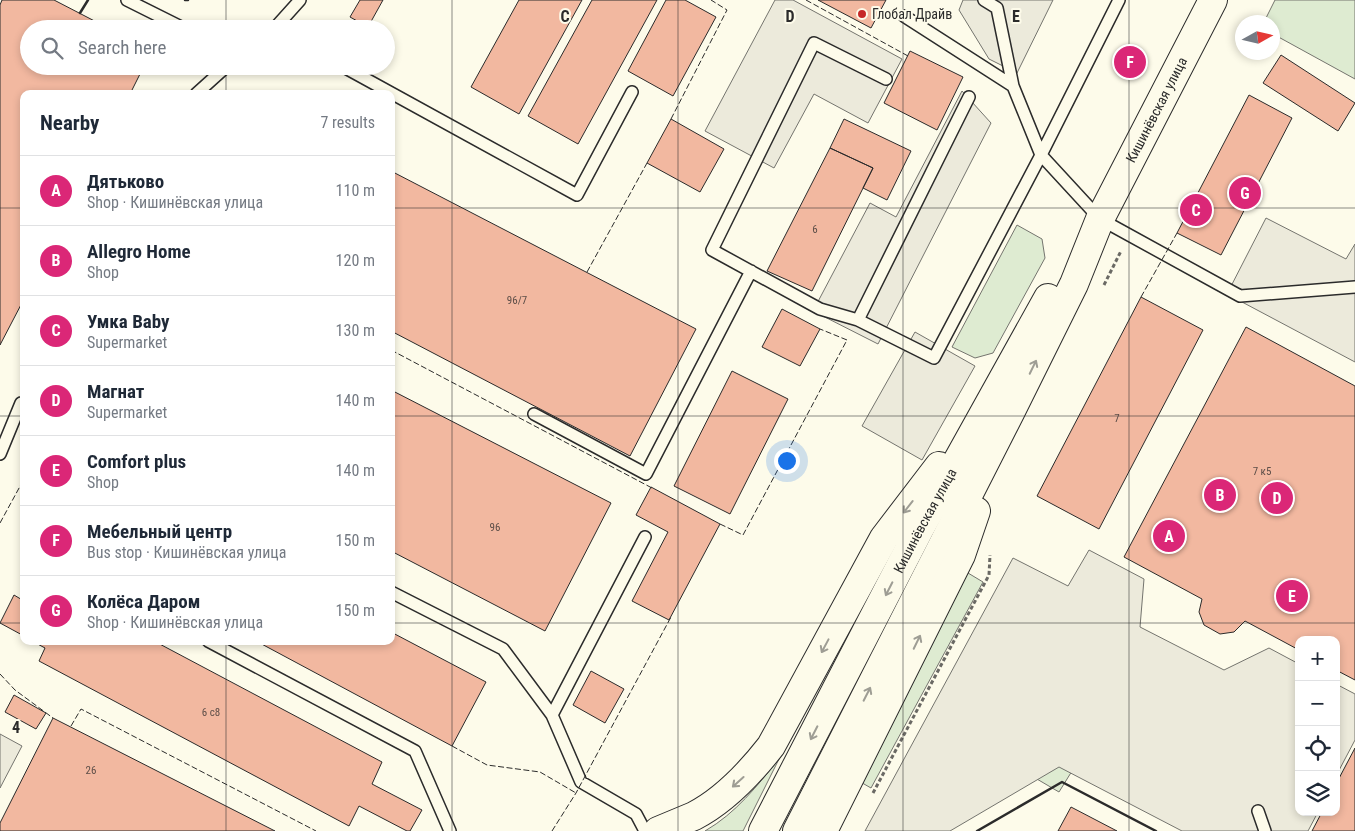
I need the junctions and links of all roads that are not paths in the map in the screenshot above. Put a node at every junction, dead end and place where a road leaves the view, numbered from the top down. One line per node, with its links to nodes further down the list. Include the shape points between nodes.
1 (128, 0): 7 (lane)
2 (300, 0): 8 (lane)
3 (984, 0): 12 (lane, via 997,8)
4 (1119, 0): 18 (lane)
5 (1213, 0): 19 (street, Кишинёвская улица)
6 (904, 16): 12 (lane)
7 (167, 20)
8 (282, 20)
9 (217, 75): 13 (lane)
10 (358, 75): 14 (lane)
11 (886, 79): 20 (lane, via 814,43 712,250)
12 (1013, 86): 18 (lane)
13 (200, 90)
14 (386, 90)
15 (632, 92): 16 (lane, via 577,195)
16 (395, 95)
17 (969, 97): 22 (lane)
18 (1041, 155): 19 (lane); 22 (lane, via 934,358)
19 (1100, 219): 21 (lane, via 1240,296); 23 (street, Кишинёвская улица, via 1060,277)
20 (751, 271): 22 (lane, via 820,309); 25 (lane, via 646,474)
21 (1355, 287)
22 (858, 320)
23 (1001, 405): 34 (street, one-way to 34, via 884,538 772,746 753,769 723,796 695,815); 35 (street, Кишинёвская улица, one-way to 35, via 919,530); 36 (street, Кишинёвская улица, one-way to 23); 37 (street, one-way to 23, via 960,555)
24 (20, 408): 26 (lane)
25 (534, 414)
26 (0, 454)
27 (645, 537): 30 (lane)
28 (395, 594): 30 (lane, via 503,650)
29 (216, 645): 32 (lane, via 415,751)
30 (552, 715): 33 (lane, via 581,782 636,814)
31 (1258, 811): 38 (lane)
32 (450, 831)
33 (645, 831)
34 (658, 831)
35 (763, 831)
36 (797, 831)
37 (823, 831)
38 (1265, 831)

